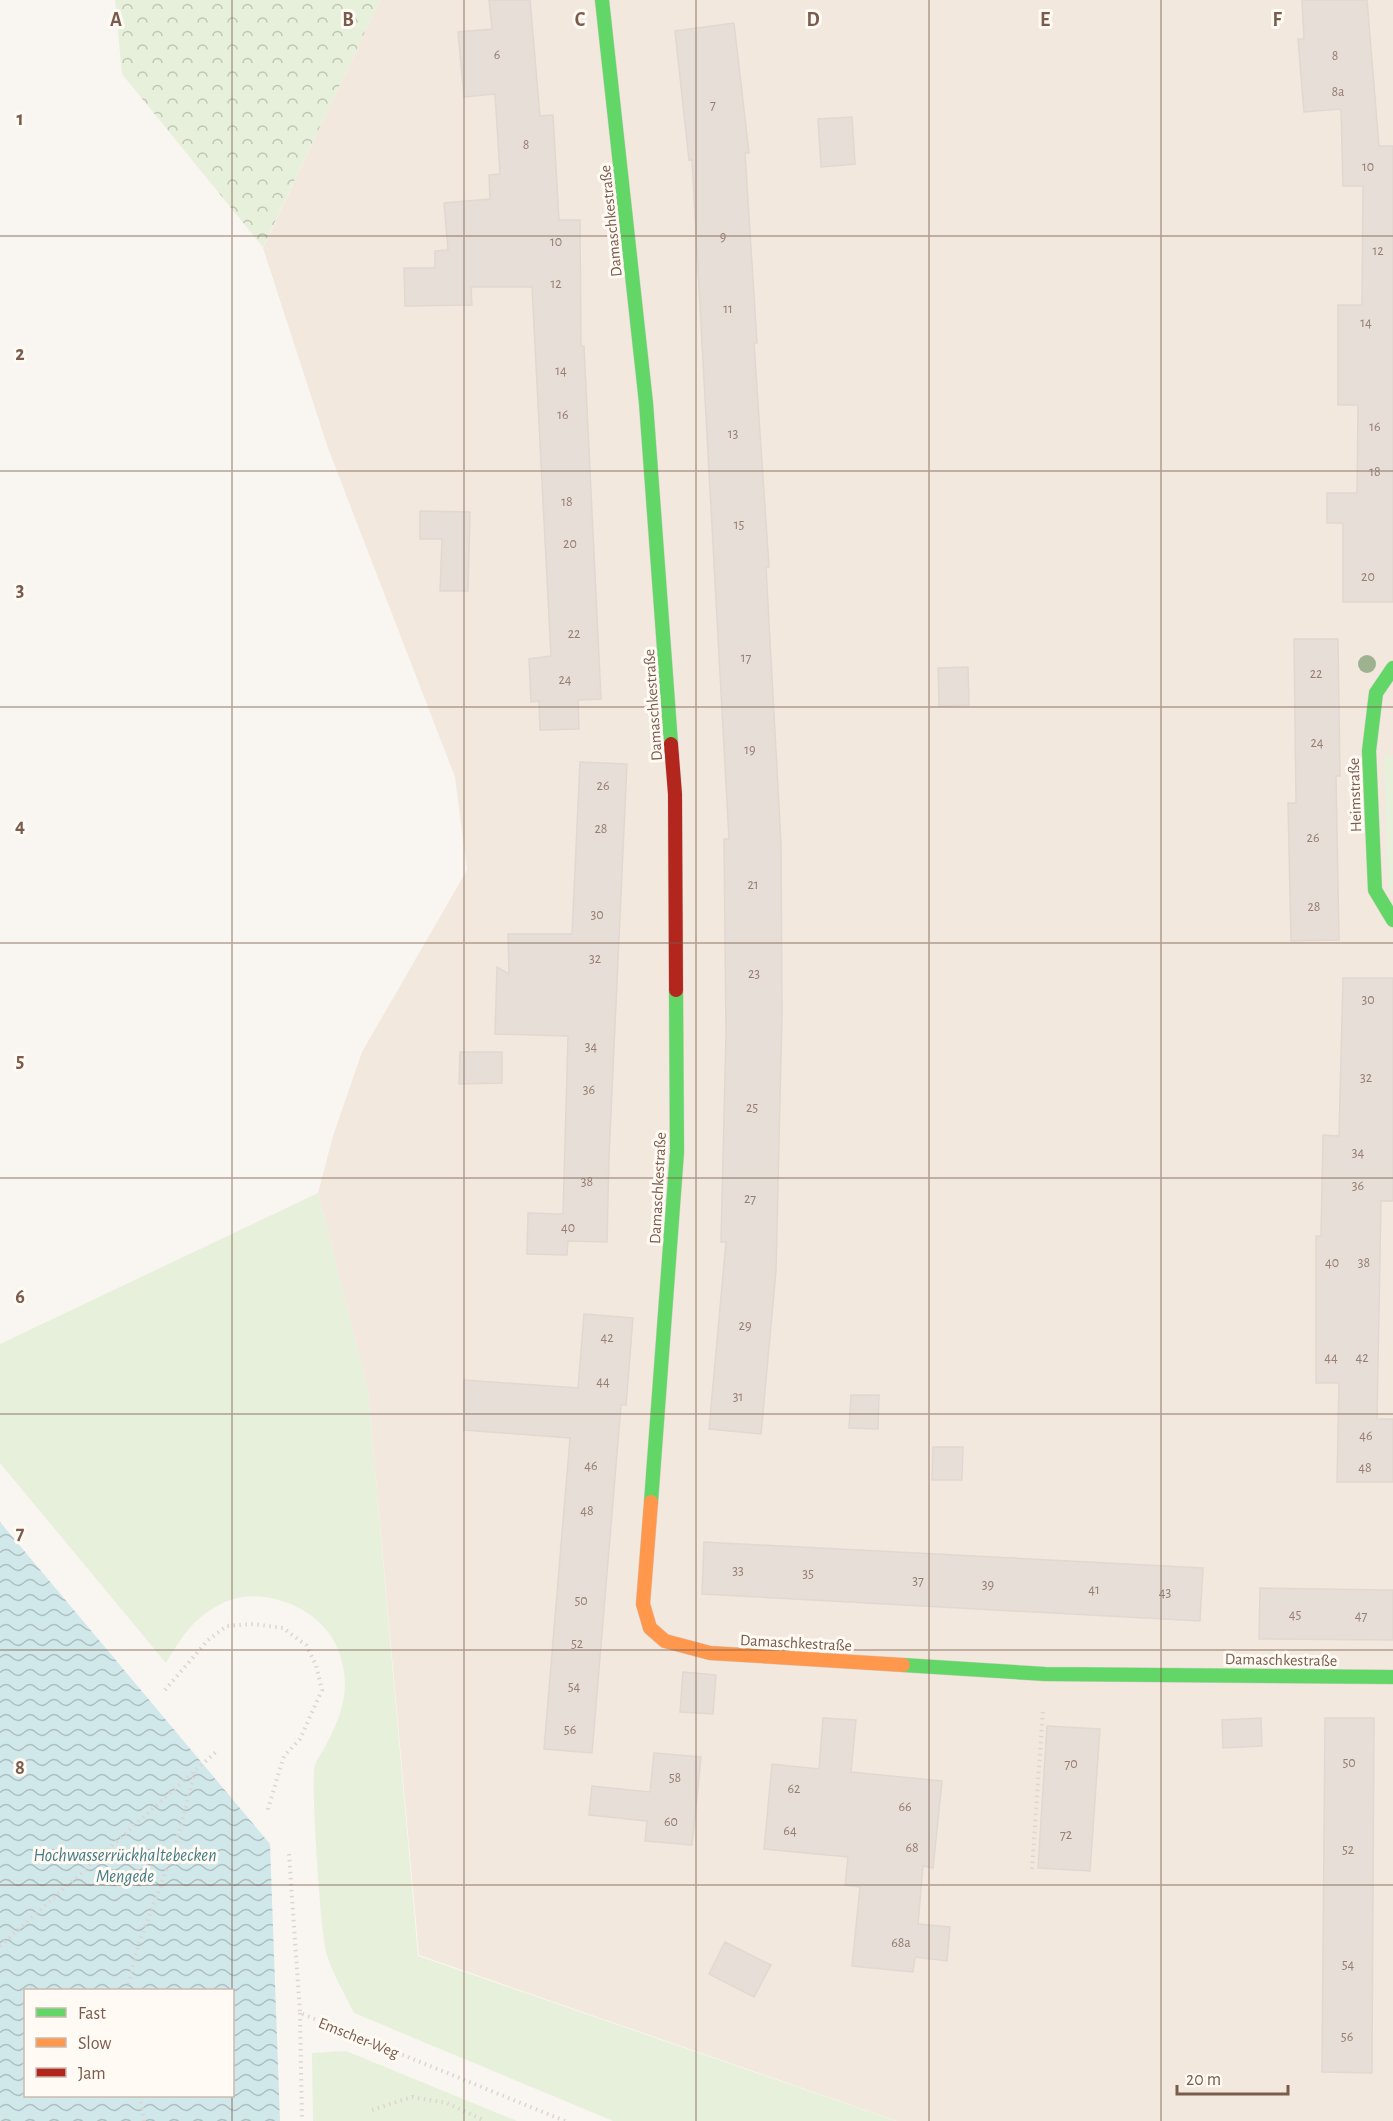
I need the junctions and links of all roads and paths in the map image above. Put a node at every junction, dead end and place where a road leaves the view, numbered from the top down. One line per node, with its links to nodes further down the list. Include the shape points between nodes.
1 (602, 0): 4 (street, Damaschkestraße, via 646,403 675,794 677,1152 643,1604 645,1619 652,1632 666,1642 710,1653)
2 (1393, 668): 3 (street, Heimstraße, via 1376,693 1369,752 1375,890)
3 (1393, 920)
4 (1045, 1674): 5 (street, Damaschkestraße); 11 (path)
5 (1393, 1677)
6 (165, 1690): 9 (path, via 208,1640 227,1626 253,1623 283,1628 306,1646 322,1690 306,1729 284,1756)
7 (218, 1750): 8 (path)
8 (195, 1771): 12 (path); 13 (path, via 175,1846 138,1946)
9 (267, 1812)
10 (289, 1854): 14 (path, Emscher-Weg)
11 (1032, 1869)
12 (0, 1946)
13 (127, 1989)
14 (300, 2013): 18 (path); 20 (path, Emscher-Weg)
15 (140, 2097): 17 (path)
16 (372, 2110): 19 (path, via 412,2097 447,2103)
17 (144, 2121)
18 (302, 2121)
19 (485, 2121)
20 (565, 2121)

